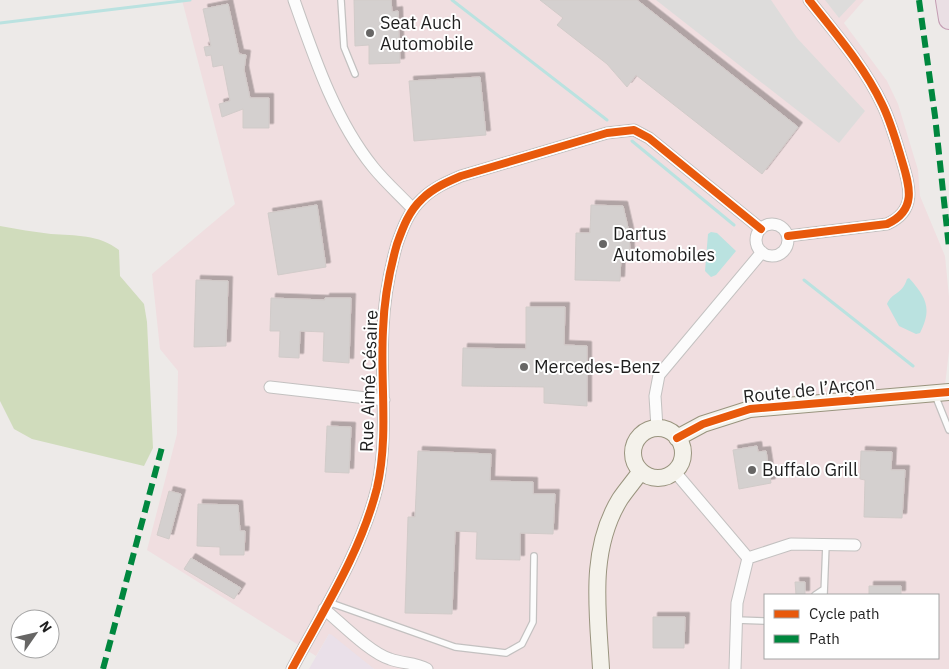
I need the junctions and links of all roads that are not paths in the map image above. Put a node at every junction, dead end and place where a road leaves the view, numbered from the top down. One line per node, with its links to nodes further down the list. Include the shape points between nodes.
1 (294, 0): 7 (street, via 320,68 356,143 373,168)
2 (341, 0): 6 (lane, via 344,47)
3 (809, 0): 9 (street, via 882,104 910,192 904,210 887,224)
4 (946, 0): 5 (highway)
5 (949, 19)
6 (356, 74)
7 (413, 209): 8 (street, Rue Aimé Césaire, via 430,192 461,176 607,133 630,130 649,138); 13 (street, Rue Aimé Césaire, via 402,230 388,285 383,331)
8 (761, 229): 9 (street, via 776,225); 10 (street, via 757,241)
9 (788, 236): 10 (street, via 781,253 768,255)
10 (762, 252): 14 (street, via 659,375 654,396)
11 (270, 387): 13 (street)
12 (941, 392): 15 (lane); 16 (street, Route de l’Arçon, via 750,409 709,421)
13 (384, 400): 24 (street, Rue Aimé Césaire, via 384,443 376,488 358,540)
14 (657, 428): 16 (street, via 668,430); 17 (street, via 646,432 634,445 635,462)
15 (949, 430)
16 (677, 438): 18 (street, via 683,455)
17 (641, 472): 18 (street, via 656,478); 29 (street, via 620,498 611,516 597,564)
18 (675, 472): 22 (street)
19 (826, 544): 20 (street); 22 (street, via 791,544); 23 (lane)
20 (855, 545)
21 (534, 556): 24 (lane, via 533,622 522,644 506,653 455,646)
22 (748, 558): 25 (street)
23 (824, 592)
24 (326, 606): 27 (street, Rue Aimé Césaire); 28 (street, via 375,651 390,660 417,663)
25 (736, 620): 26 (lane); 30 (street)
26 (764, 621)
27 (292, 669)
28 (427, 669)
29 (601, 669)
30 (735, 669)

